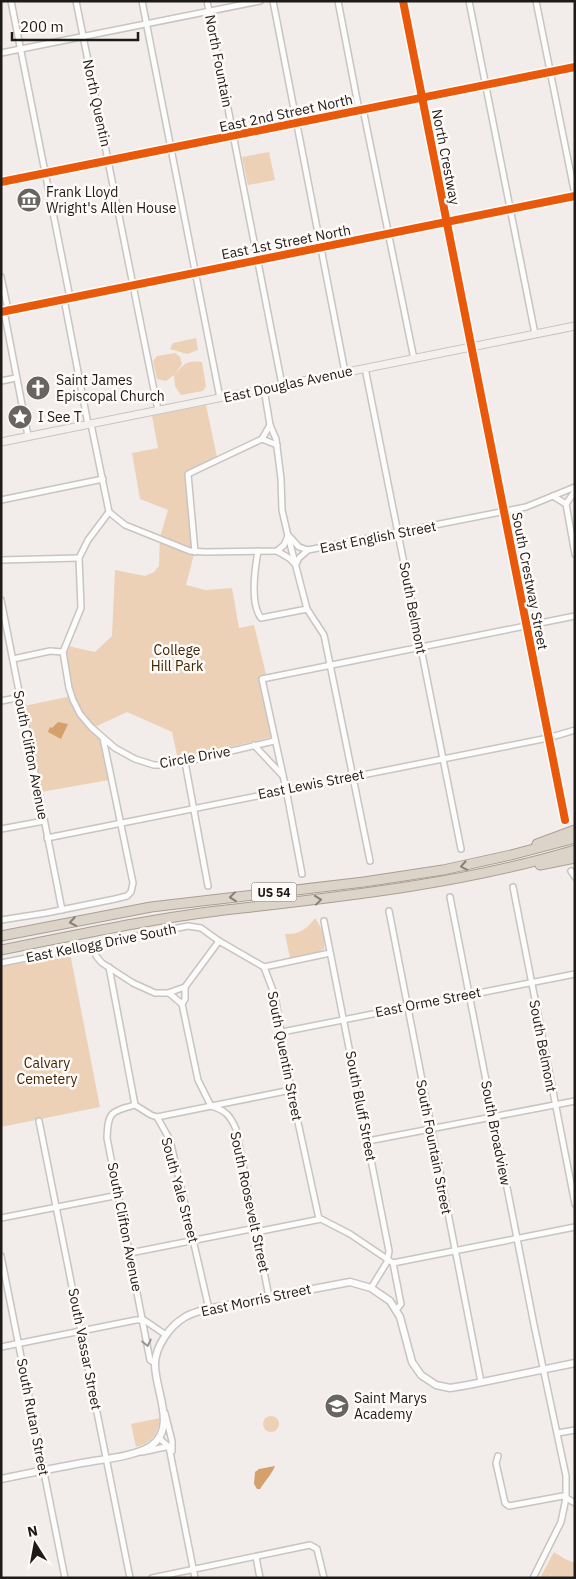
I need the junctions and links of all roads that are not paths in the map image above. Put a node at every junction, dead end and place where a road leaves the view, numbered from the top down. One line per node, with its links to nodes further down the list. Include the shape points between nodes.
1 (11, 1): 14 (street)
2 (76, 1): 13 (street, North Quentin)
3 (142, 1): 12 (street)
4 (207, 1): 11 (street, North Fountain)
5 (260, 1): 11 (street)
6 (273, 1): 21 (street)
7 (338, 1): 20 (street)
8 (403, 1): 19 (street, North Crestway)
9 (469, 1): 18 (street)
10 (536, 1): 17 (street)
11 (209, 12): 12 (street); 22 (street, North Fountain)
12 (146, 24): 13 (street); 23 (street)
13 (83, 37): 14 (street); 24 (street, North Quentin)
14 (21, 49): 15 (street); 25 (street)
15 (1, 53)
16 (575, 67): 17 (street, East 2nd Street North)
17 (550, 72): 18 (street, East 2nd Street North); 27 (street)
18 (485, 85): 19 (street, East 2nd Street North); 28 (street)
19 (422, 98): 20 (street, East 2nd Street North); 29 (street, North Crestway)
20 (361, 110): 21 (street, East 2nd Street North); 30 (street)
21 (298, 123): 22 (street, East 2nd Street North); 31 (street)
22 (233, 136): 23 (street, East 2nd Street North); 32 (street, North Fountain)
23 (171, 149): 24 (street, East 2nd Street North); 33 (street)
24 (109, 161): 25 (street, East 2nd Street North); 35 (street, North Quentin)
25 (46, 173): 26 (street, East 2nd Street North); 36 (street)
26 (1, 182)
27 (575, 196): 28 (street, East 1st Street North)
28 (510, 210): 29 (street, East 1st Street North); 39 (street)
29 (447, 222): 30 (street, East 1st Street North); 40 (street, North Crestway)
30 (388, 234): 31 (street, East 1st Street North); 41 (street)
31 (321, 247): 32 (street, East 1st Street North); 43 (street)
32 (257, 261): 33 (street, East 1st Street North); 46 (street, North Fountain)
33 (196, 272): 35 (street, East 1st Street North); 48 (street)
34 (1, 277): 37 (street)
35 (133, 285): 36 (street, East 1st Street North); 49 (street, North Quentin)
36 (67, 298): 37 (street, East 1st Street North); 50 (street)
37 (4, 311): 44 (street)
38 (575, 326): 39 (main road, East Douglas Avenue)
39 (535, 334): 40 (main road, East Douglas Avenue)
40 (471, 347): 41 (main road, East Douglas Avenue); 63 (street, South Crestway Street)
41 (414, 359): 42 (main road, East Douglas Avenue)
42 (365, 368): 43 (main road, East Douglas Avenue); 64 (street, South Belmont)
43 (345, 372): 46 (main road, East Douglas Avenue)
44 (16, 378): 45 (street); 52 (street)
45 (1, 381)
46 (282, 385): 47 (main road, East Douglas Avenue)
47 (264, 389): 48 (main road, East Douglas Avenue); 51 (street)
48 (220, 398): 49 (main road, East Douglas Avenue)
49 (158, 410): 50 (main road, East Douglas Avenue)
50 (90, 424): 52 (main road, East Douglas Avenue); 56 (street)
51 (270, 425): 53 (street); 55 (street)
52 (28, 436): 54 (main road, East Douglas Avenue)
53 (262, 439): 55 (street); 68 (street, via 188,474)
54 (1, 442)
55 (277, 445): 65 (street, via 282,510)
56 (103, 479): 60 (street); 62 (street)
57 (575, 487): 59 (street, East English Street)
58 (575, 491): 61 (street)
59 (552, 496): 61 (street); 63 (street, East English Street)
60 (1, 500)
61 (566, 504): 70 (street)
62 (109, 512): 68 (street, via 125,525); 71 (street)
63 (503, 512): 64 (street, East English Street); 77 (street, South Crestway Street)
64 (398, 533): 66 (street, East English Street); 78 (street, South Belmont)
65 (288, 536): 66 (street, East English Street, via 299,548); 69 (street); 73 (street)
66 (308, 550): 73 (street)
67 (258, 551): 68 (street); 69 (street); 75 (street, via 255,599 261,618)
68 (195, 552)
69 (277, 552): 73 (street)
70 (575, 554)
71 (79, 558): 72 (street); 79 (street, via 81,608)
72 (1, 560)
73 (295, 565): 75 (street)
74 (1, 600): 80 (street, South Clifton Avenue)
75 (307, 610): 81 (street, via 324,635)
76 (575, 616): 77 (street)
77 (526, 625): 78 (street); 86 (street, South Crestway Street)
78 (420, 646): 81 (street); 89 (street, South Belmont)
79 (63, 652): 80 (street); 85 (street, Circle Drive, via 73,700)
80 (13, 659): 82 (street, South Clifton Avenue)
81 (330, 665): 87 (street, via 262,679); 92 (street)
82 (21, 697): 83 (street); 95 (street, South Clifton Avenue)
83 (1, 701)
84 (575, 730): 86 (street, East Lewis Street)
85 (102, 738): 90 (street, Circle Drive, via 144,763); 97 (street)
86 (548, 738): 89 (street, East Lewis Street); 96 (street, South Crestway Street)
87 (274, 740): 88 (street, Circle Drive); 91 (street)
88 (254, 746): 90 (street, Circle Drive); 91 (street)
89 (442, 758): 92 (street, East Lewis Street); 102 (street, South Belmont)
90 (185, 762): 94 (street)
91 (283, 776): 93 (street)
92 (353, 776): 93 (street, East Lewis Street); 106 (street)
93 (286, 789): 94 (street, East Lewis Street); 109 (street)
94 (194, 808): 97 (street, East Lewis Street); 111 (street)
95 (44, 820): 98 (street); 100 (street, South Clifton Avenue)
96 (565, 820)
97 (120, 823): 100 (street, East Lewis Street); 114 (street, via 133,883 128,896)
98 (1, 829)
99 (575, 830): 104 (highway)
100 (47, 838): 114 (street, South Clifton Avenue)
101 (575, 838): 104 (highway, US 54)
102 (461, 848)
103 (575, 850): 107 (highway, US 54)
104 (511, 855): 118 (highway, US 54, one-way to 118, via 444,870 151,907)
105 (575, 858): 107 (highway)
106 (370, 861)
107 (508, 868): 123 (highway, US 54, one-way to 107, via 144,921 399,889)
108 (571, 871): 110 (street)
109 (302, 874)
110 (575, 877)
111 (208, 886)
112 (513, 887): 129 (street, South Belmont)
113 (450, 897): 132 (street, South Broadview)
114 (62, 910): 116 (street)
115 (389, 910): 134 (street, South Fountain Street)
116 (1, 920)
117 (324, 921): 124 (street, South Bluff Street)
118 (36, 928): 119 (highway); 120 (highway, US 54)
119 (1, 932)
120 (1, 936)
121 (219, 941): 122 (street, East Kellogg Drive South, via 196,926); 127 (street); 130 (street)
122 (93, 945): 125 (street, East Kellogg Drive South); 126 (street, via 96,956)
123 (1, 950)
124 (330, 953): 127 (street); 135 (street, South Bluff Street)
125 (1, 963)
126 (110, 967): 131 (street, via 155,993); 140 (street)
127 (264, 967): 136 (street, South Quentin Street, via 275,996)
128 (575, 974): 129 (street, East Orme Street)
129 (531, 982): 132 (street, East Orme Street); 139 (street, South Belmont)
130 (185, 987): 131 (street); 133 (street)
131 (169, 993): 133 (street)
132 (469, 994): 134 (street, East Orme Street); 143 (street, South Broadview)
133 (182, 1004): 141 (street, via 198,1080)
134 (407, 1007): 135 (street, East Orme Street); 145 (street, South Fountain Street)
135 (344, 1019): 136 (street, East Orme Street); 146 (street, South Bluff Street)
136 (282, 1032): 137 (street, South Quentin Street)
137 (292, 1090): 141 (street); 151 (street, South Quentin Street)
138 (575, 1101): 139 (street)
139 (555, 1104): 143 (street); 148 (street, South Belmont)
140 (135, 1106): 142 (street); 147 (street, South Clifton Avenue, via 116,1111 108,1120 107,1138)
141 (211, 1106): 142 (street); 153 (street, South Roosevelt Street, via 222,1109 236,1128)
142 (157, 1117): 155 (street, South Yale Street, via 170,1140)
143 (493, 1117): 145 (street); 154 (street, South Broadview)
144 (39, 1121): 149 (street, South Vassar Street)
145 (431, 1129): 146 (street); 156 (street, South Fountain Street)
146 (368, 1141): 159 (street, South Bluff Street)
147 (119, 1195): 149 (street); 157 (street, South Clifton Avenue)
148 (575, 1204)
149 (56, 1207): 150 (street); 165 (street, South Vassar Street)
150 (1, 1218)
151 (319, 1219): 153 (street); 159 (street, via 350,1234)
152 (575, 1227): 154 (street)
153 (256, 1232): 155 (street, via 251,1229); 161 (street, South Roosevelt Street)
154 (517, 1239): 156 (street); 171 (street, South Broadview)
155 (194, 1240): 157 (street); 162 (street, South Yale Street)
156 (455, 1251): 159 (street); 172 (street, South Fountain Street)
157 (130, 1253): 164 (street, South Clifton Avenue)
158 (1, 1256): 167 (street, South Rutan Street)
159 (390, 1261): 160 (street); 163 (street, South Bluff Street, via 401,1304)
160 (371, 1288): 161 (street, East Morris Street, via 350,1282); 163 (street, East Morris Street, via 390,1301)
161 (269, 1296): 162 (street, East Morris Street)
162 (209, 1308): 166 (street, East Morris Street, via 187,1316)
163 (396, 1310): 172 (street, South Bluff Street, via 412,1362 421,1375 450,1388)
164 (144, 1320): 165 (street); 166 (street); 169 (street, South Clifton Avenue, one-way to 169, via 150,1360)
165 (81, 1331): 167 (street); 180 (street, South Vassar Street)
166 (166, 1335): 169 (street)
167 (19, 1344): 168 (street); 181 (street, South Rutan Street)
168 (1, 1347)
169 (155, 1363): 173 (street, South Clifton Avenue)
170 (575, 1363): 171 (street)
171 (543, 1370): 172 (street); 175 (street, South Broadview)
172 (481, 1382)
173 (163, 1407): 176 (street, South Clifton Avenue); 177 (street, South Clifton Avenue, via 169,1425)
174 (575, 1430): 175 (street)
175 (558, 1433): 183 (street, South Broadview, via 566,1476)
176 (159, 1438): 177 (street); 178 (street, via 150,1447)
177 (170, 1446): 178 (street); 186 (street, South Clifton Avenue)
178 (134, 1453): 180 (street)
179 (498, 1456): 183 (street, via 496,1463 505,1503 510,1506)
180 (106, 1459): 181 (street); 188 (street, South Vassar Street)
181 (44, 1470): 182 (street); 187 (street, South Rutan Street)
182 (1, 1479)
183 (566, 1498): 184 (street); 193 (street, South Broadview, via 561,1522)
184 (575, 1503)
185 (256, 1557): 186 (street); 191 (street); 192 (street, via 310,1545 317,1550)
186 (193, 1570): 189 (street); 190 (street, South Clifton Avenue)
187 (65, 1578)
188 (130, 1578)
189 (152, 1578)
190 (195, 1578)
191 (260, 1578)
192 (324, 1578)
193 (533, 1578)

